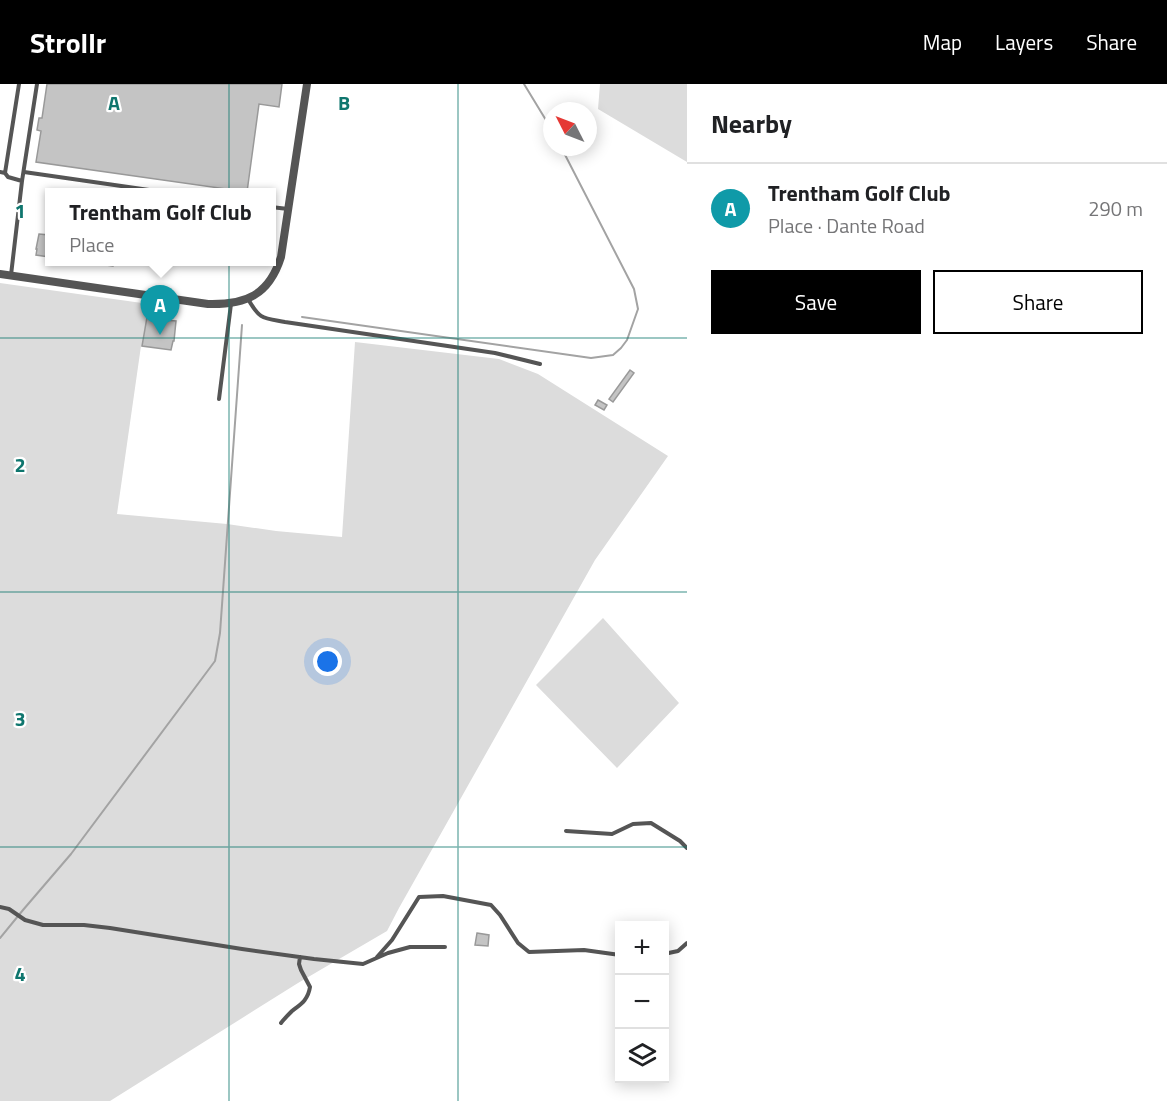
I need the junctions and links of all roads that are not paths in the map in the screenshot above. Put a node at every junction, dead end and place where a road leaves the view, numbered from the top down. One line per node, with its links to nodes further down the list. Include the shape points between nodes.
1 (19, 84): 4 (lane)
2 (37, 84): 5 (lane)
3 (307, 84): 9 (street)
4 (2, 172): 6 (lane)
5 (24, 172): 6 (lane); 7 (lane)
6 (22, 182): 11 (lane)
7 (141, 188)
8 (276, 208): 9 (lane)
9 (289, 209): 12 (street, via 277,270)
10 (0, 274): 11 (street)
11 (10, 275): 13 (street)
12 (248, 299): 13 (street); 14 (lane, via 261,318 495,353)
13 (231, 304): 15 (lane)
14 (540, 364)
15 (219, 399)
16 (566, 831): 17 (lane, via 612,834 633,824 651,823)
17 (687, 848)
18 (0, 906): 23 (lane, via 43,925 110,928)
19 (687, 943): 21 (lane)
20 (445, 947): 24 (lane, via 410,947)
21 (669, 953)
22 (615, 954): 24 (lane, via 584,950 529,952 491,905 443,896 419,897 392,940)
23 (300, 957): 24 (lane, via 363,964); 25 (lane, via 310,991 305,1001)
24 (374, 960)
25 (281, 1023)

